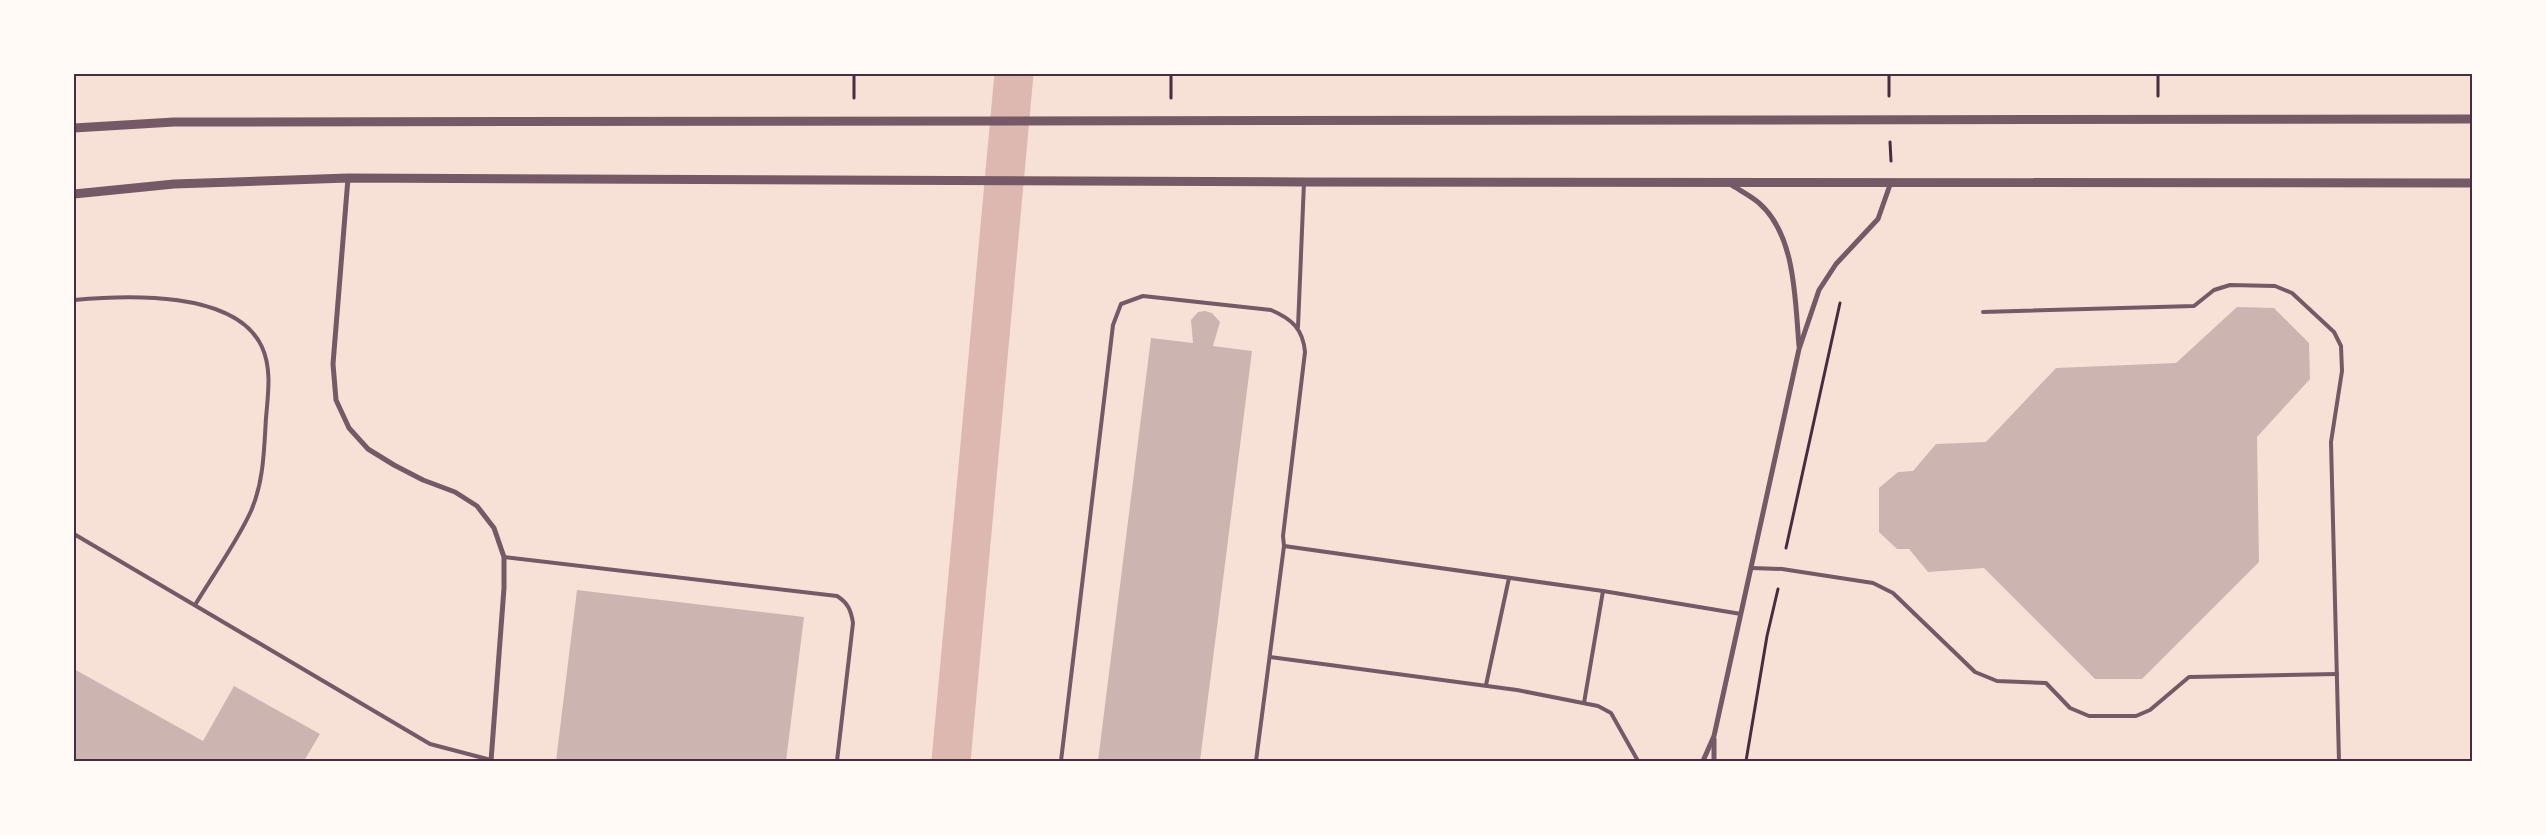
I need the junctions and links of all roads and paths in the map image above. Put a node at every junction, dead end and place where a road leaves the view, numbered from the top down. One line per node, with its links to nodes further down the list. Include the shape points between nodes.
1 (1889, 74): 4 (path)
2 (2158, 74): 3 (path)
3 (2158, 96)
4 (1890, 118): 5 (street); 6 (street, via 174,122); 10 (path)
5 (2472, 119)
6 (74, 128)
7 (348, 178): 8 (street); 12 (street, via 174,184); 21 (street, via 333,364 336,400 349,428 368,449 477,506 494,528)
8 (1304, 182): 9 (street); 16 (lane)
9 (1727, 182): 10 (street); 17 (street, via 1760,204 1777,227 1788,251)
10 (1891, 182): 11 (street); 17 (street, via 1878,220 1836,264 1819,290)
11 (2472, 183)
12 (74, 194)
13 (74, 300): 26 (lane, via 98,297 168,299 209,306 249,326 262,346 269,373 263,471 258,492 251,512)
14 (1840, 300): 20 (path)
15 (1983, 312): 29 (lane, via 2194,306 2214,290 2230,286 2275,286 2292,293 2334,332 2341,346 2342,371 2332,442)
16 (1298, 327): 19 (lane, via 1305,352); 35 (lane, via 1271,310 1143,296 1121,304 1113,325)
17 (1799, 349): 22 (street)
18 (74, 534): 26 (lane)
19 (1284, 546): 23 (lane); 28 (lane)
20 (1786, 548)
21 (504, 557): 33 (street); 34 (lane, via 837,596 846,601 853,623)
22 (1751, 568): 27 (street); 29 (lane, via 1782,569 1873,583 1893,593 1976,672 1998,681 2046,683 2070,708 2089,716 2136,716 2150,710 2189,677)
23 (1509, 578): 24 (lane); 30 (lane)
24 (1603, 591): 27 (lane); 31 (lane)
25 (1777, 593): 40 (path)
26 (196, 605): 33 (lane, via 430,744)
27 (1741, 614): 32 (street)
28 (1270, 657): 30 (lane); 36 (lane)
29 (2337, 674): 41 (lane)
30 (1486, 685): 31 (lane)
31 (1584, 703): 37 (lane, via 1611,713)
32 (1714, 736): 38 (street); 39 (street)
33 (491, 761)
34 (837, 761)
35 (1061, 761)
36 (1256, 761)
37 (1638, 761)
38 (1703, 761)
39 (1714, 761)
40 (1746, 761)
41 (2339, 761)

